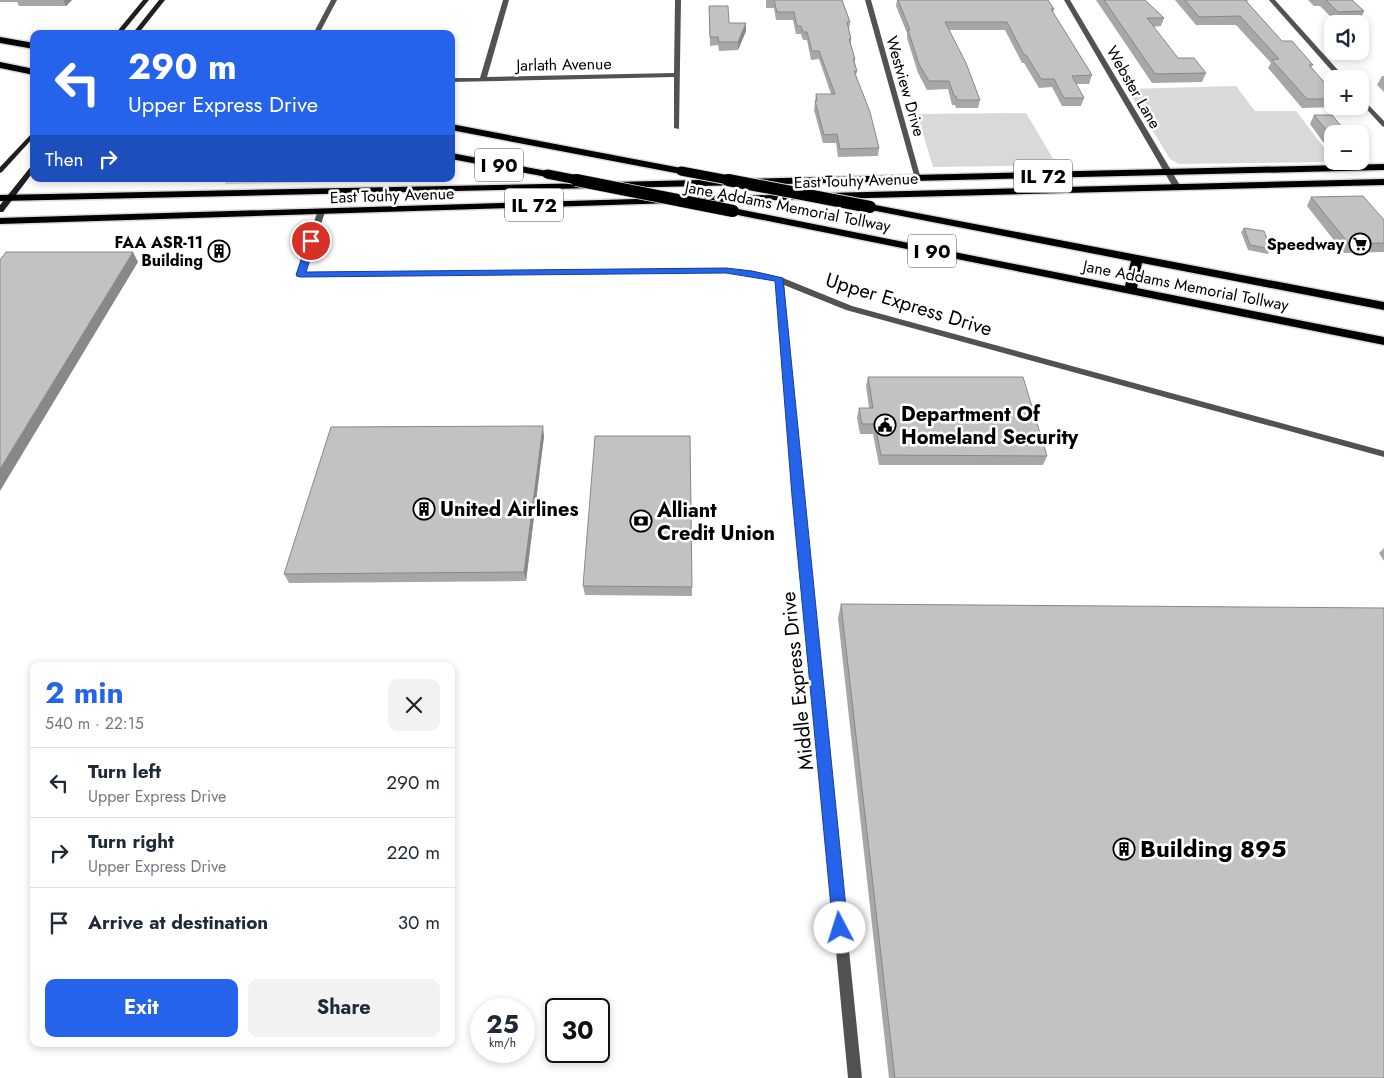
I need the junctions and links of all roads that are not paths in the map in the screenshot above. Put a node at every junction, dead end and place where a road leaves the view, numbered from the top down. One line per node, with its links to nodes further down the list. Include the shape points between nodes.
1 (146, 0): 9 (main road)
2 (162, 0): 10 (main road)
3 (334, 0): 11 (street)
4 (506, 0): 18 (street)
5 (678, 0): 17 (street)
6 (868, 0): 30 (street, Westview Drive)
7 (1067, 0): 29 (street, Webster Lane)
8 (1272, 0): 15 (street)
9 (121, 30)
10 (138, 30)
11 (318, 30)
12 (0, 40): 13 (highway)
13 (30, 45)
14 (0, 65): 16 (highway)
15 (1335, 70)
16 (30, 71)
17 (678, 75): 18 (street, Jarlath Avenue); 23 (street)
18 (483, 79): 19 (street, Jarlath Avenue)
19 (455, 80)
20 (1369, 108): 21 (street)
21 (1384, 125)
22 (455, 128): 37 (highway, Jane Addams Memorial Tollway / I 90, bridge)
23 (677, 128)
24 (30, 138): 28 (main road)
25 (455, 157): 39 (highway, Jane Addams Memorial Tollway / I 90, bridge)
26 (1384, 167): 29 (main road, East Touhy Avenue / IL 72)
27 (30, 170): 33 (main road)
28 (0, 171)
29 (1168, 171): 30 (main road, East Touhy Avenue / IL 72); 32 (street, Webster Lane)
30 (918, 179): 33 (main road, East Touhy Avenue / IL 72)
31 (1384, 182): 32 (main road, East Touhy Avenue / IL 72)
32 (1177, 187): 35 (main road, East Touhy Avenue / IL 72)
33 (5, 198): 34 (main road)
34 (0, 210)
35 (321, 212): 36 (main road, East Touhy Avenue / IL 72); 38 (street, Upper Express Drive, via 300,275 726,270)
36 (0, 221)
37 (1137, 259): 39 (highway); 40 (highway, Jane Addams Memorial Tollway / I 90)
38 (780, 280): 42 (street, Upper Express Drive, via 849,308); 43 (street, Middle Express Drive)
39 (1130, 291): 41 (highway, Jane Addams Memorial Tollway / I 90)
40 (1384, 306)
41 (1384, 342)
42 (1384, 454)
43 (855, 1078)

